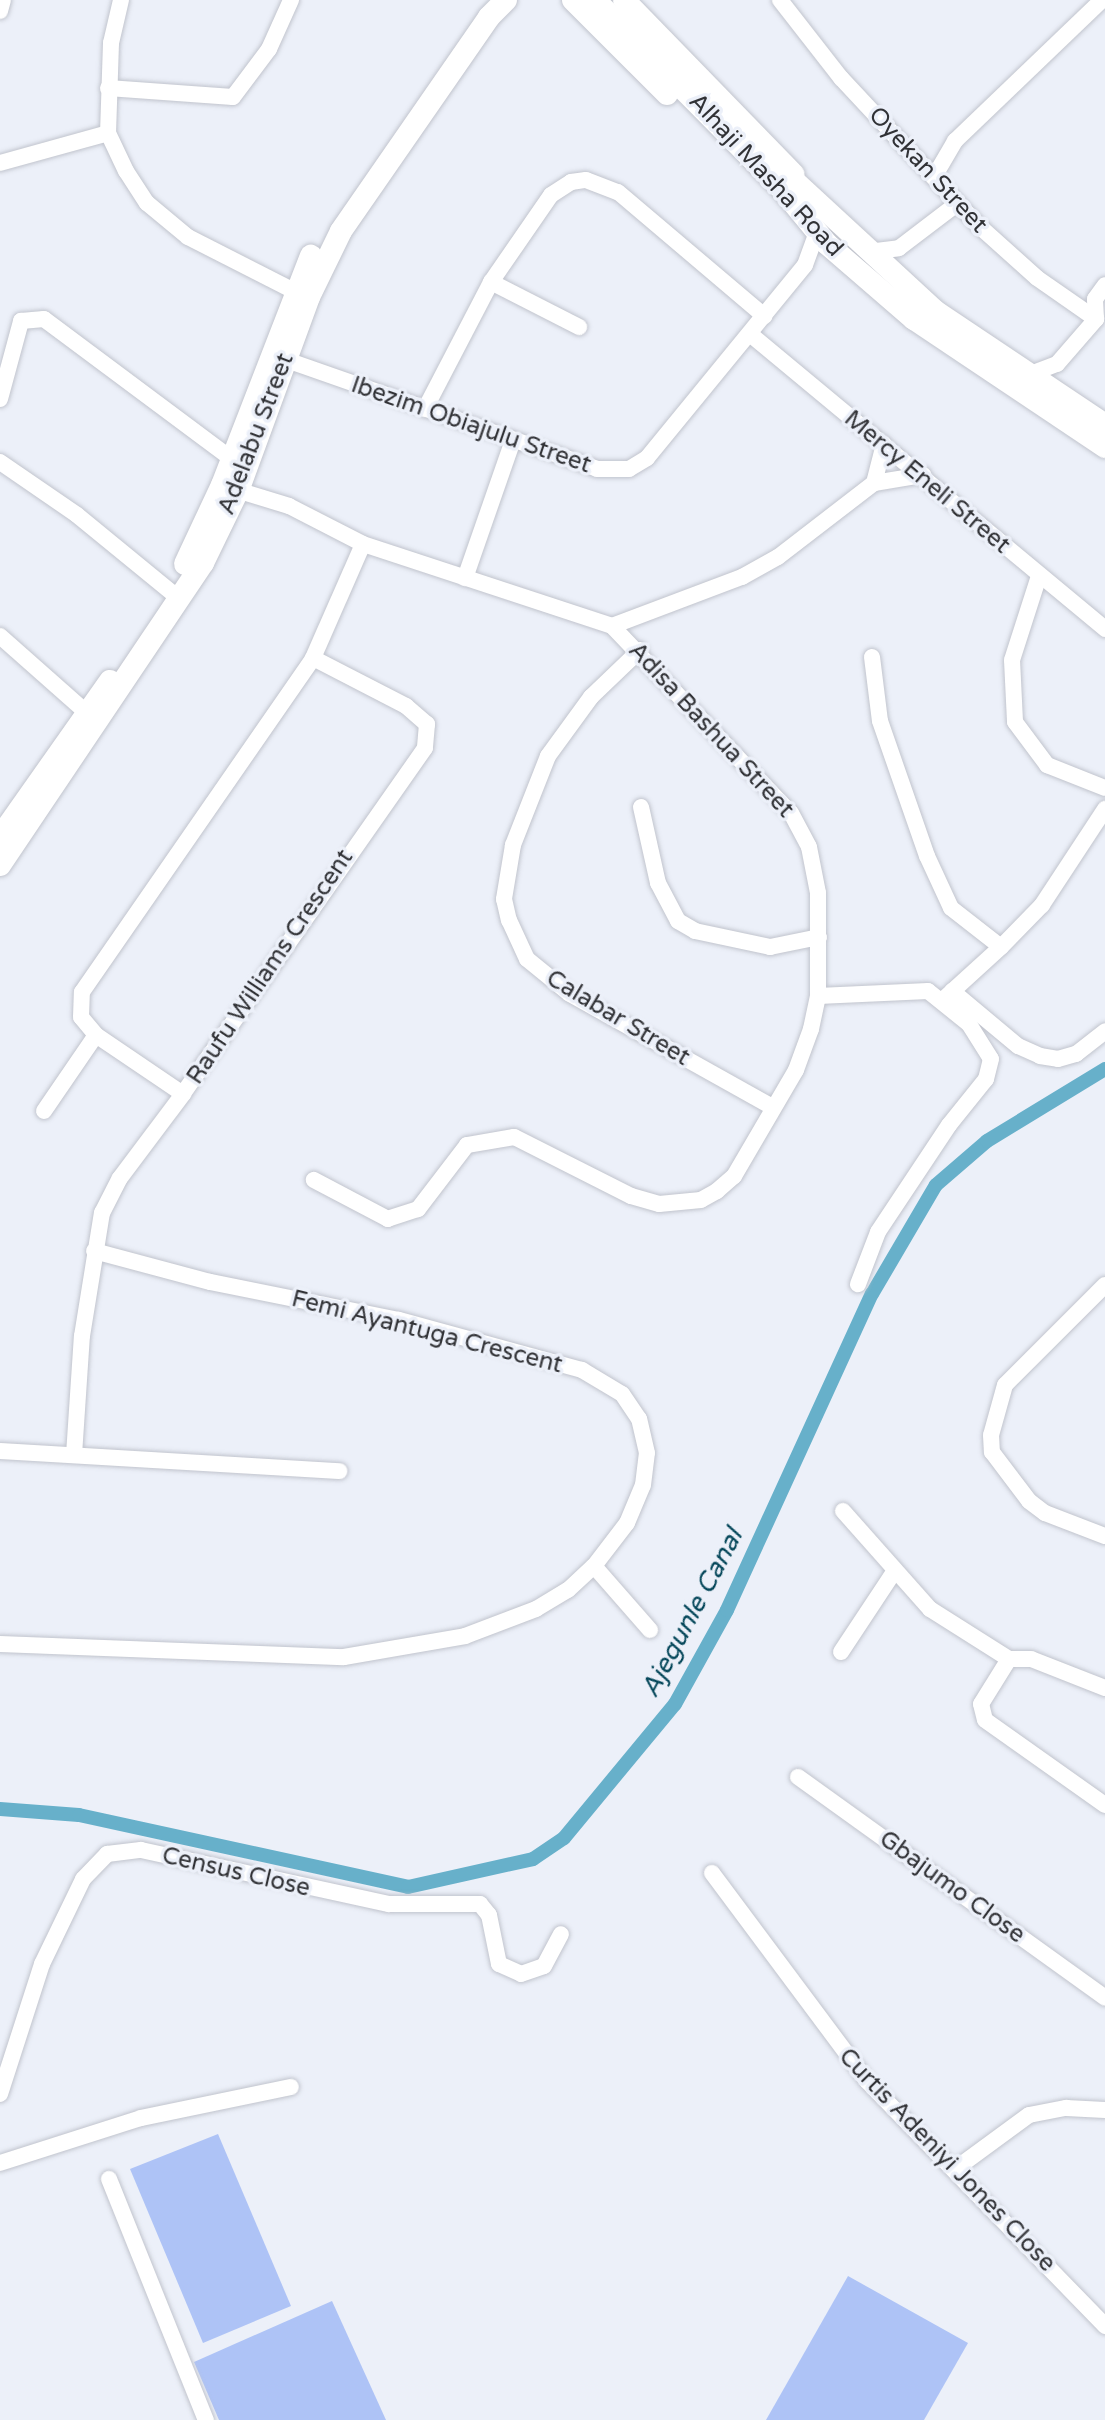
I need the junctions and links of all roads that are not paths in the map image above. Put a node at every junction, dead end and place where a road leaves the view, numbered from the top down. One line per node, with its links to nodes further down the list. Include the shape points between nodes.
1 (3, 0): 12 (street)
2 (121, 0): 13 (street)
3 (291, 0): 13 (street, via 269,49 233,97)
4 (482, 0): 27 (main road, Adelabu Street, via 348,192)
5 (506, 0): 32 (main road, Adelabu Street, via 341,231)
6 (573, 0): 19 (main road)
7 (595, 0): 14 (main road, Alhaji Masha Road)
8 (610, 0): 14 (main road, Alhaji Masha Road)
9 (624, 0): 19 (main road, via 764,141)
10 (780, 0): 17 (street, Oyekan Street, via 841,78)
11 (1102, 0): 17 (street, via 955,141)
12 (0, 11)
13 (108, 88): 15 (street)
14 (710, 107): 19 (main road, Alhaji Masha Road)
15 (108, 133): 16 (street); 27 (street, via 147,203 188,237)
16 (0, 163)
17 (934, 177): 18 (street, Oyekan Street)
18 (958, 203): 20 (street); 29 (street, Oyekan Street, via 1037,278)
19 (812, 219): 21 (main road, Alhaji Masha Road); 22 (main road, Alhaji Masha Road); 23 (street, Ibezim Obiajulu Street)
20 (899, 248): 21 (street); 24 (street)
21 (868, 252): 24 (main road, Alhaji Masha Road)
22 (841, 256): 23 (street); 41 (main road, Alhaji Masha Road, via 914,319)
23 (805, 265): 28 (street, Ibezim Obiajulu Street)
24 (901, 280): 34 (main road, Alhaji Masha Road, via 935,311)
25 (491, 282): 28 (street, via 551,195 571,182 586,180 605,185 644,212); 30 (street); 37 (street)
26 (1105, 285): 29 (street, via 1095,299)
27 (294, 291): 32 (main road, Adelabu Street)
28 (764, 316): 31 (street, Ibezim Obiajulu Street)
29 (1096, 319): 33 (street)
30 (579, 327)
31 (750, 334): 39 (street, Ibezim Obiajulu Street, via 647,458 629,469 597,469); 40 (street, Mercy Eneli Street)
32 (278, 357): 37 (street, Ibezim Obiajulu Street); 42 (main road, Adelabu Street); 46 (main road, Adelabu Street)
33 (1057, 364): 34 (street); 35 (street)
34 (1028, 375): 35 (main road, Alhaji Masha Road)
35 (1059, 396): 38 (main road, Alhaji Masha Road)
36 (0, 399): 42 (street, via 21,321 44,319)
37 (425, 409): 39 (street, Ibezim Obiajulu Street)
38 (1105, 425)
39 (513, 440): 49 (street)
40 (884, 444): 44 (street, Mercy Eneli Street); 45 (street)
41 (1105, 447)
42 (232, 459): 46 (main road, Adelabu Street)
43 (0, 462): 50 (street, via 77,515)
44 (923, 475): 45 (street); 48 (street, Mercy Eneli Street)
45 (874, 483): 51 (street, via 778,557 742,577)
46 (230, 488): 47 (street, Adisa Bashua Street, via 289,506); 50 (main road, Adelabu Street)
47 (363, 544): 49 (street, Adisa Bashua Street); 56 (street)
48 (1039, 576): 52 (street, Mercy Eneli Street); 58 (street, via 1012,660 1015,722 1047,765)
49 (465, 578): 51 (street, Adisa Bashua Street)
50 (175, 596): 57 (main road, Adelabu Street)
51 (612, 626): 54 (street, Adisa Bashua Street)
52 (1105, 629)
53 (0, 636): 57 (street)
54 (640, 650): 63 (street, Adisa Bashua Street, via 791,813 809,847); 72 (street, Calabar Street, via 591,697 548,756 513,845 504,899 509,920 527,959 570,994)
55 (872, 657): 64 (street, via 880,721 927,856 951,908)
56 (313, 658): 68 (street, via 82,992 81,1017); 71 (street, Raufu Williams Crescent, via 406,706 427,724 425,748)
57 (93, 719): 61 (main road, Adelabu Street)
58 (1105, 788)
59 (641, 807): 63 (street, via 658,883 678,921 695,931 770,947)
60 (1105, 809): 64 (street, via 1042,905)
61 (8, 826): 62 (main road, Adelabu Street)
62 (0, 865)
63 (819, 937): 65 (street, Adisa Bashua Street)
64 (1001, 947): 66 (street)
65 (818, 996): 66 (street, via 928,991); 72 (street, Adisa Bashua Street, via 796,1070)
66 (947, 996): 69 (street); 70 (street)
67 (1105, 1031): 69 (street, via 1076,1054 1058,1059)
68 (96, 1035): 71 (street, Raufu Williams Crescent); 73 (street)
69 (1018, 1046): 70 (street)
70 (991, 1059): 76 (street, via 986,1079 878,1232)
71 (183, 1094): 75 (street, via 120,1178 102,1213)
72 (772, 1107): 74 (street, Adisa Bashua Street, via 734,1176 701,1200 682,1204 631,1196 514,1137 467,1145 418,1209 388,1219)
73 (44, 1111)
74 (314, 1180)
75 (94, 1251): 79 (street); 83 (street, Femi Ayantuga Crescent, via 210,1282 483,1340 582,1370 622,1394 639,1419 647,1453 643,1485 627,1523)
76 (858, 1284)
77 (1105, 1285): 82 (street, via 1005,1385 991,1435 992,1452 1029,1501 1045,1513)
78 (0, 1451): 79 (street)
79 (74, 1455): 80 (street)
80 (339, 1471)
81 (843, 1511): 84 (street)
82 (1105, 1536)
83 (594, 1566): 85 (street); 86 (street, Femi Ayantuga Crescent, via 536,1609 465,1636 344,1657)
84 (894, 1572): 87 (street); 88 (street, via 930,1609)
85 (650, 1630)
86 (0, 1644)
87 (841, 1652)
88 (1009, 1659): 89 (street, via 1031,1659); 91 (street, via 985,1691 985,1720)
89 (1105, 1688)
90 (798, 1777): 94 (street, Gbajumo Close)
91 (1105, 1805)
92 (712, 1873): 99 (street, Curtis Adeniyi Jones Close, via 828,2033)
93 (561, 1934): 96 (street, Census Close, via 544,1966 521,1974 499,1964 489,1915 480,1904 389,1904 141,1850 107,1854 83,1879 42,1964)
94 (1105, 1998)
95 (291, 2087): 98 (street, via 200,2102)
96 (0, 2094)
97 (1105, 2110): 99 (street, via 1066,2108 1029,2115)
98 (0, 2163)
99 (954, 2170): 101 (street, Curtis Adeniyi Jones Close)
100 (109, 2179): 102 (street)
101 (1105, 2326)
102 (206, 2420)

